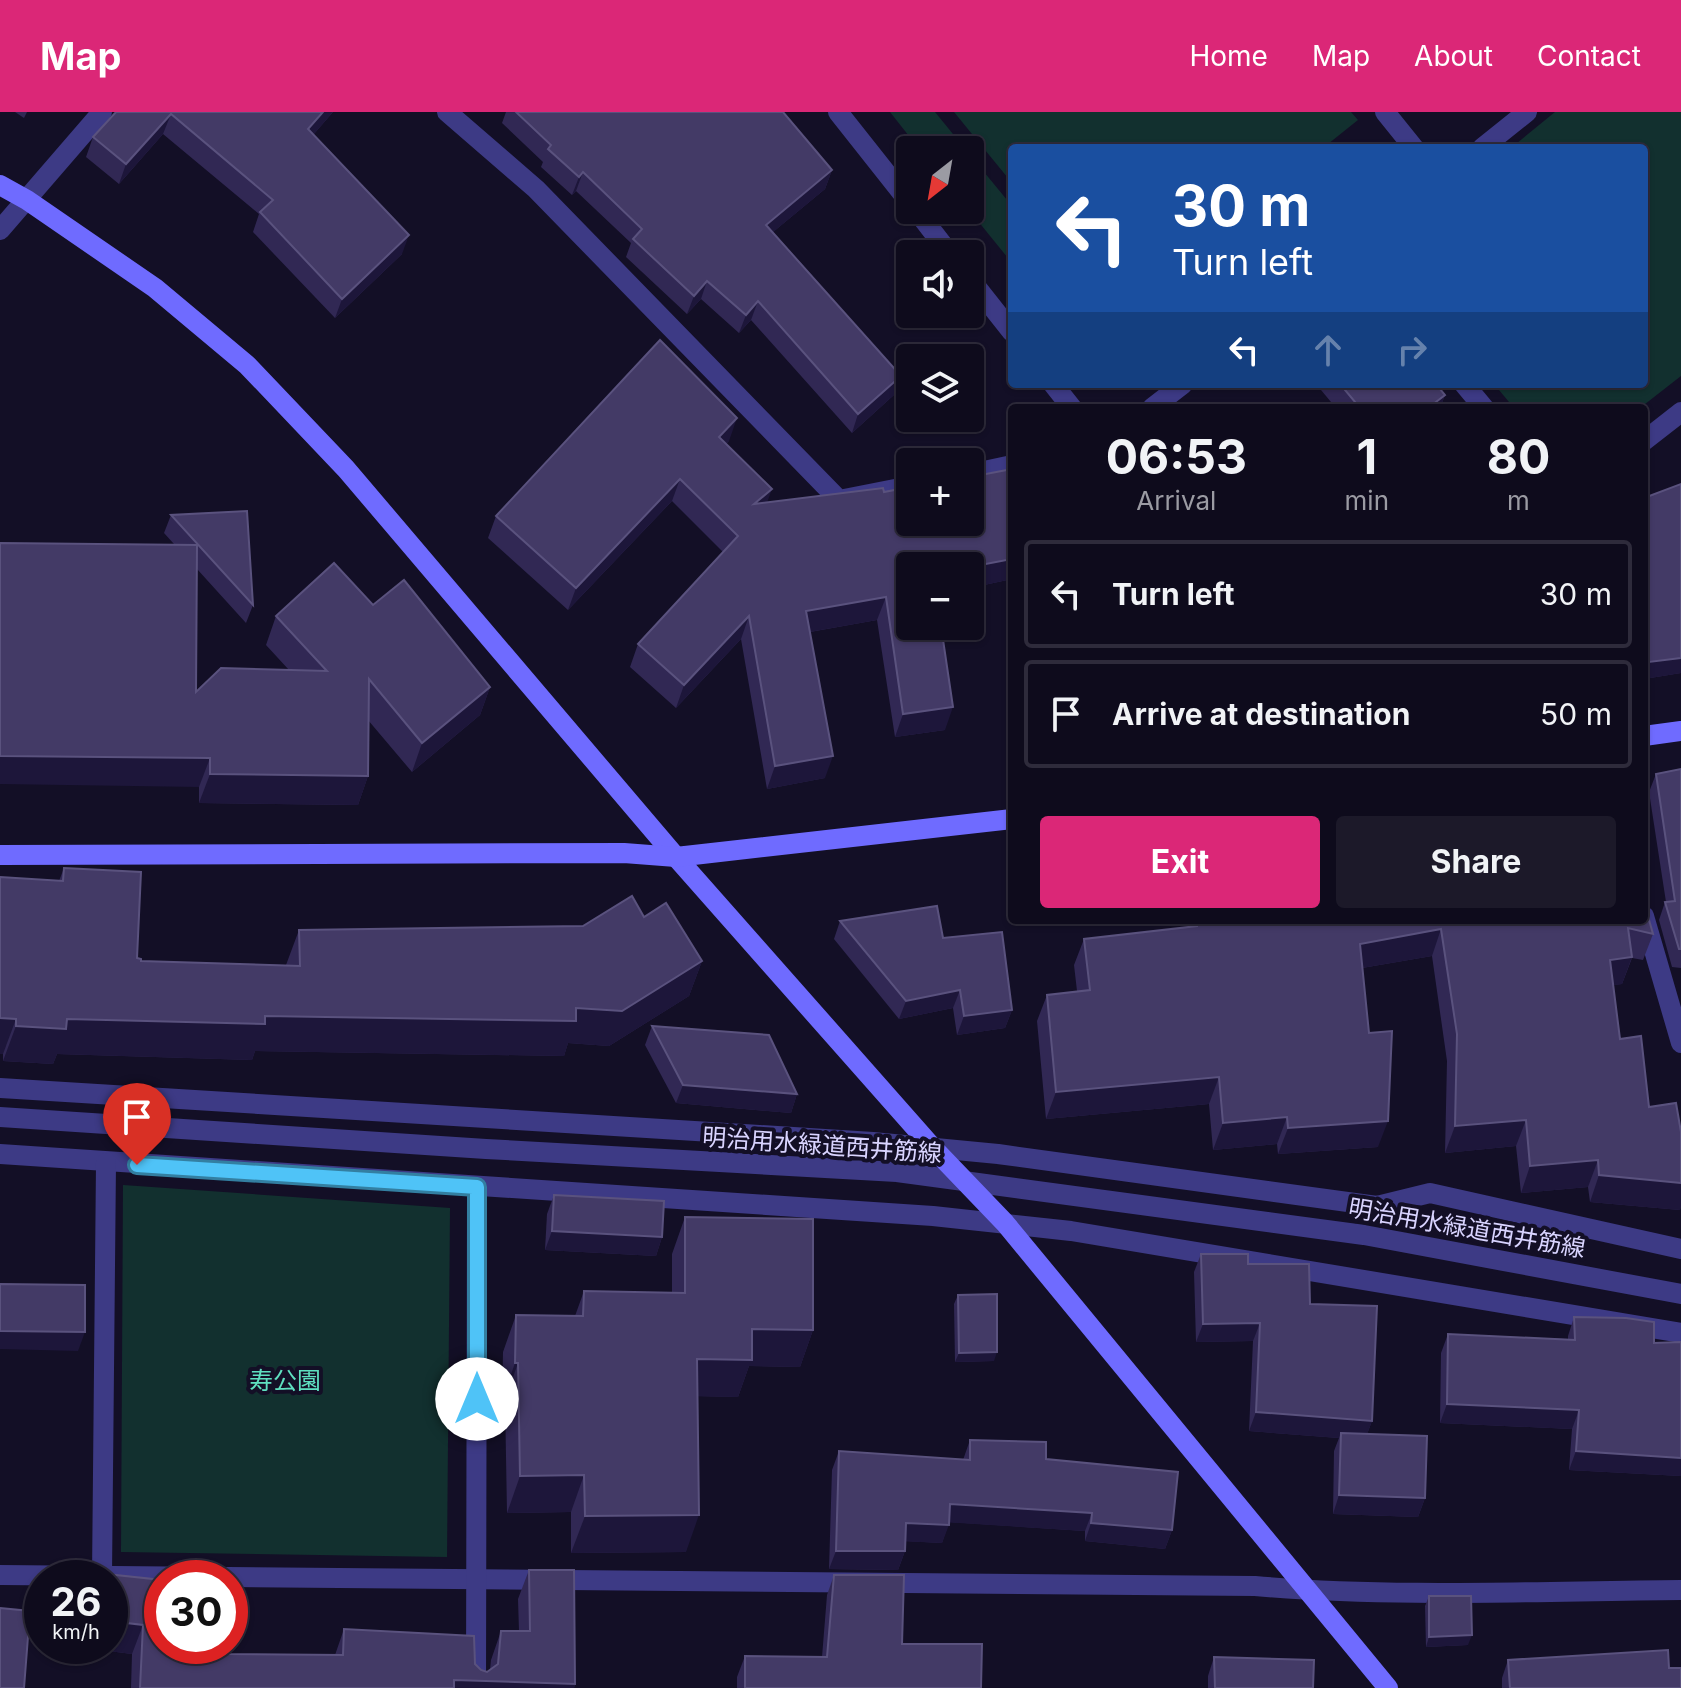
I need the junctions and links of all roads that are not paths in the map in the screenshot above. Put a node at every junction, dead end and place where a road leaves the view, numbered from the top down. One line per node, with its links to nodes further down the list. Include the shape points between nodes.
1 (102, 112): 10 (street)
2 (447, 112): 26 (street, via 536,189 839,500)
3 (838, 112): 9 (street)
4 (1527, 112): 7 (street)
5 (1390, 114): 6 (street)
6 (1411, 144)
7 (1487, 144)
8 (0, 185): 10 (street)
9 (896, 185)
10 (27, 200): 12 (street); 31 (street, via 155,288 247,365 346,469)
11 (927, 224): 13 (street)
12 (0, 230)
13 (939, 240)
14 (984, 297): 15 (street)
15 (1008, 327)
16 (1056, 388): 19 (street)
17 (1178, 388): 20 (street)
18 (1467, 388): 21 (street)
19 (1069, 404)
20 (1157, 404)
21 (1481, 404)
22 (1681, 412): 23 (street)
23 (1648, 438)
24 (1008, 466): 25 (street)
25 (984, 471)
26 (896, 489)
27 (1681, 731): 28 (street)
28 (1648, 735)
29 (1008, 819): 31 (street)
30 (0, 855): 31 (street)
31 (676, 857): 37 (street)
32 (1647, 924): 33 (street)
33 (1676, 1008): 34 (street)
34 (1681, 1043)
35 (0, 1088): 37 (street)
36 (0, 1117): 40 (street, 明治用水緑道西井筋線, via 897,1172)
37 (934, 1149): 40 (street); 43 (street, via 1377,1206 1430,1193)
38 (0, 1154): 39 (street)
39 (106, 1163): 41 (street); 46 (street)
40 (965, 1183): 42 (street); 44 (street, 明治用水緑道西井筋線, via 1364,1235)
41 (477, 1187): 42 (street); 50 (street)
42 (1005, 1223): 45 (street); 52 (street)
43 (1681, 1249)
44 (1681, 1294)
45 (1681, 1333)
46 (102, 1560)
47 (0, 1575): 48 (street)
48 (24, 1575)
49 (128, 1576): 50 (street)
50 (478, 1581): 52 (street, via 1255,1586); 53 (street)
51 (1681, 1590): 52 (street)
52 (1308, 1591): 54 (street)
53 (476, 1688)
54 (1388, 1688)

